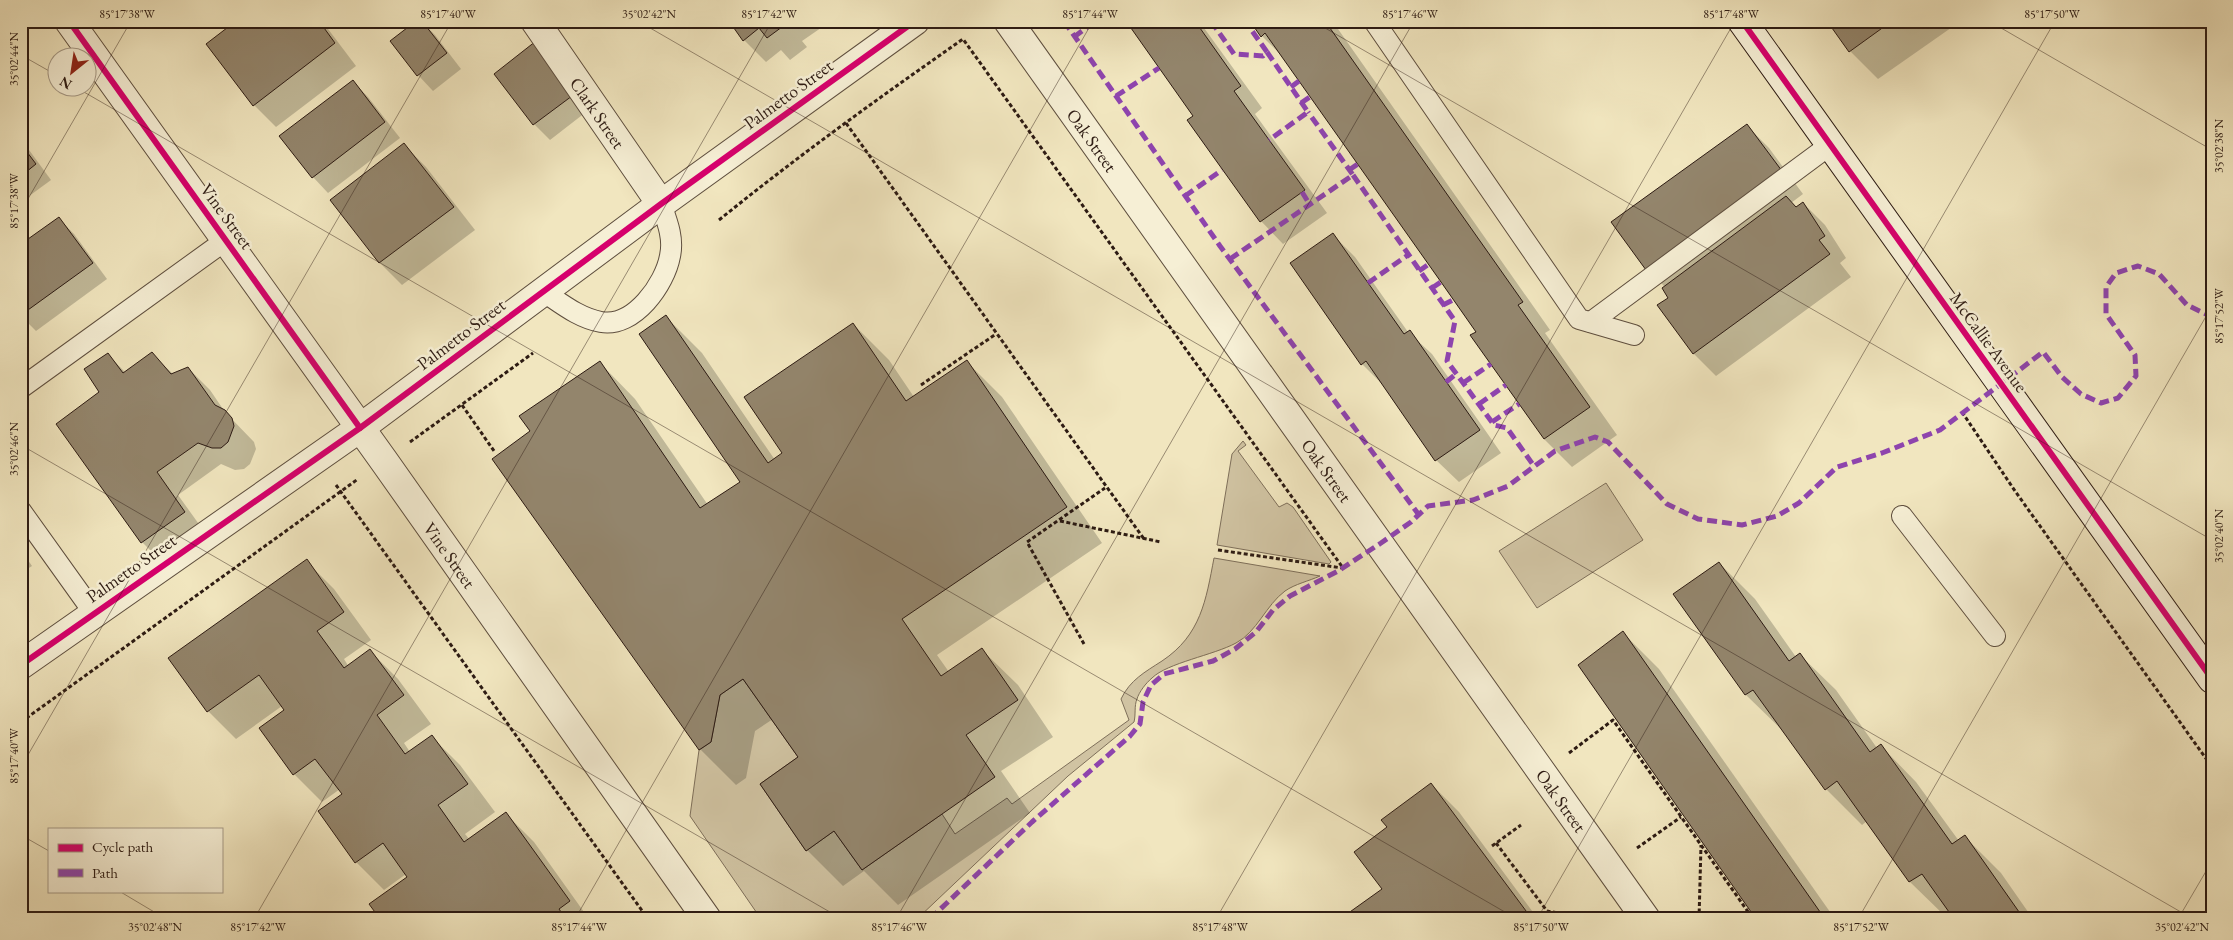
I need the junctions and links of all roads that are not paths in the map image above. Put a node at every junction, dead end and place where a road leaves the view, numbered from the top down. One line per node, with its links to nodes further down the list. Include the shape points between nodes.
1 (69, 21): 9 (street, Vine Street)
2 (535, 21): 8 (street, Clark Street)
3 (915, 21): 8 (street, Palmetto Street)
4 (1008, 21): 22 (street, Oak Street)
5 (1374, 21): 11 (lane, via 1579,319)
6 (1742, 21): 7 (street, McCallie Avenue)
7 (1830, 145): 11 (lane); 20 (street, McCallie Avenue)
8 (661, 204): 10 (street, Palmetto Street); 10 (lane, via 671,236 670,256 662,280 651,297 635,312 618,321 602,323 580,316)
9 (226, 240): 13 (lane); 14 (street, Vine Street)
10 (544, 292): 14 (street, Palmetto Street)
11 (1590, 322): 12 (lane)
12 (1634, 335)
13 (21, 388)
14 (360, 428): 17 (street, Palmetto Street); 21 (street, Vine Street)
15 (21, 511): 17 (lane)
16 (1902, 516): 18 (lane)
17 (94, 613): 19 (street, Palmetto Street)
18 (1995, 636)
19 (21, 665)
20 (2212, 680)
21 (707, 919)
22 (1646, 919)

